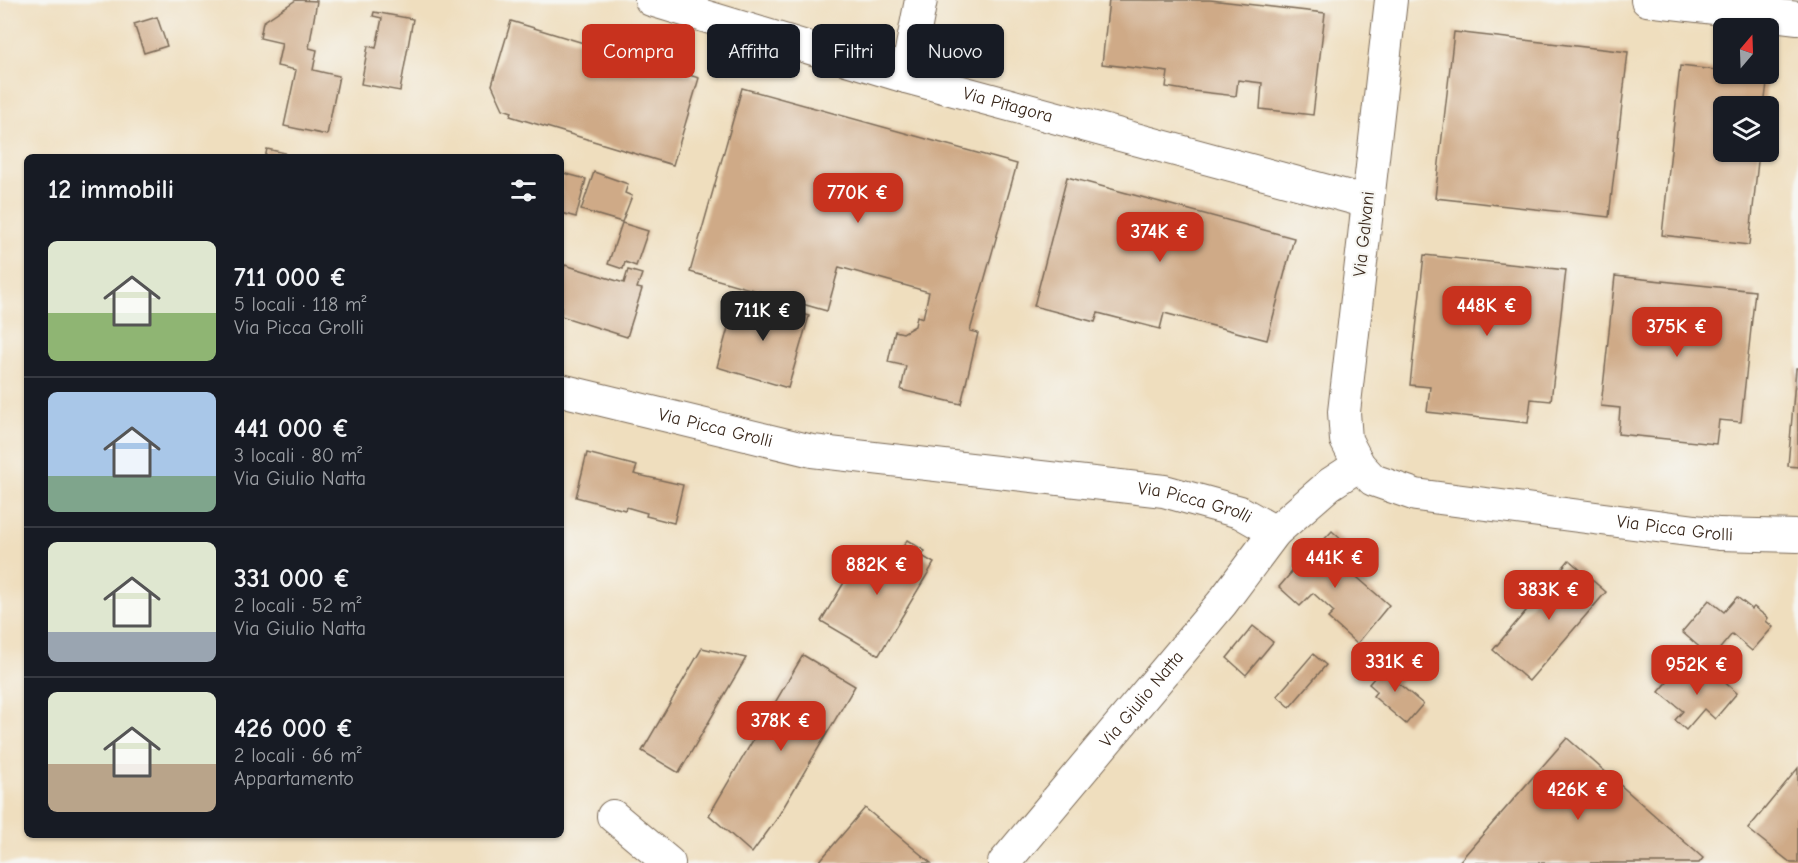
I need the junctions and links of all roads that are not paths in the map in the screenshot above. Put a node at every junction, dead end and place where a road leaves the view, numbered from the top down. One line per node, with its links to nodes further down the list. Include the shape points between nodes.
1 (651, 0): 6 (street, Via Pitagora)
2 (921, 0): 6 (street)
3 (1391, 0): 7 (street, Via Galvani)
4 (1647, 0): 5 (street)
5 (1798, 18)
6 (906, 77): 7 (street, Via Pitagora)
7 (1368, 202): 9 (street, Via Galvani, via 1344,412 1346,440)
8 (564, 391): 10 (street, Via Picca Grolli, via 812,451 1164,491 1240,512)
9 (1359, 465): 10 (street, via 1330,484); 11 (street, Via Picca Grolli, via 1373,480 1416,495 1719,534)
10 (1275, 532): 14 (street, Via Giulio Natta, via 1222,603)
11 (1798, 536)
12 (613, 816): 13 (street)
13 (669, 863)
14 (1004, 863)

